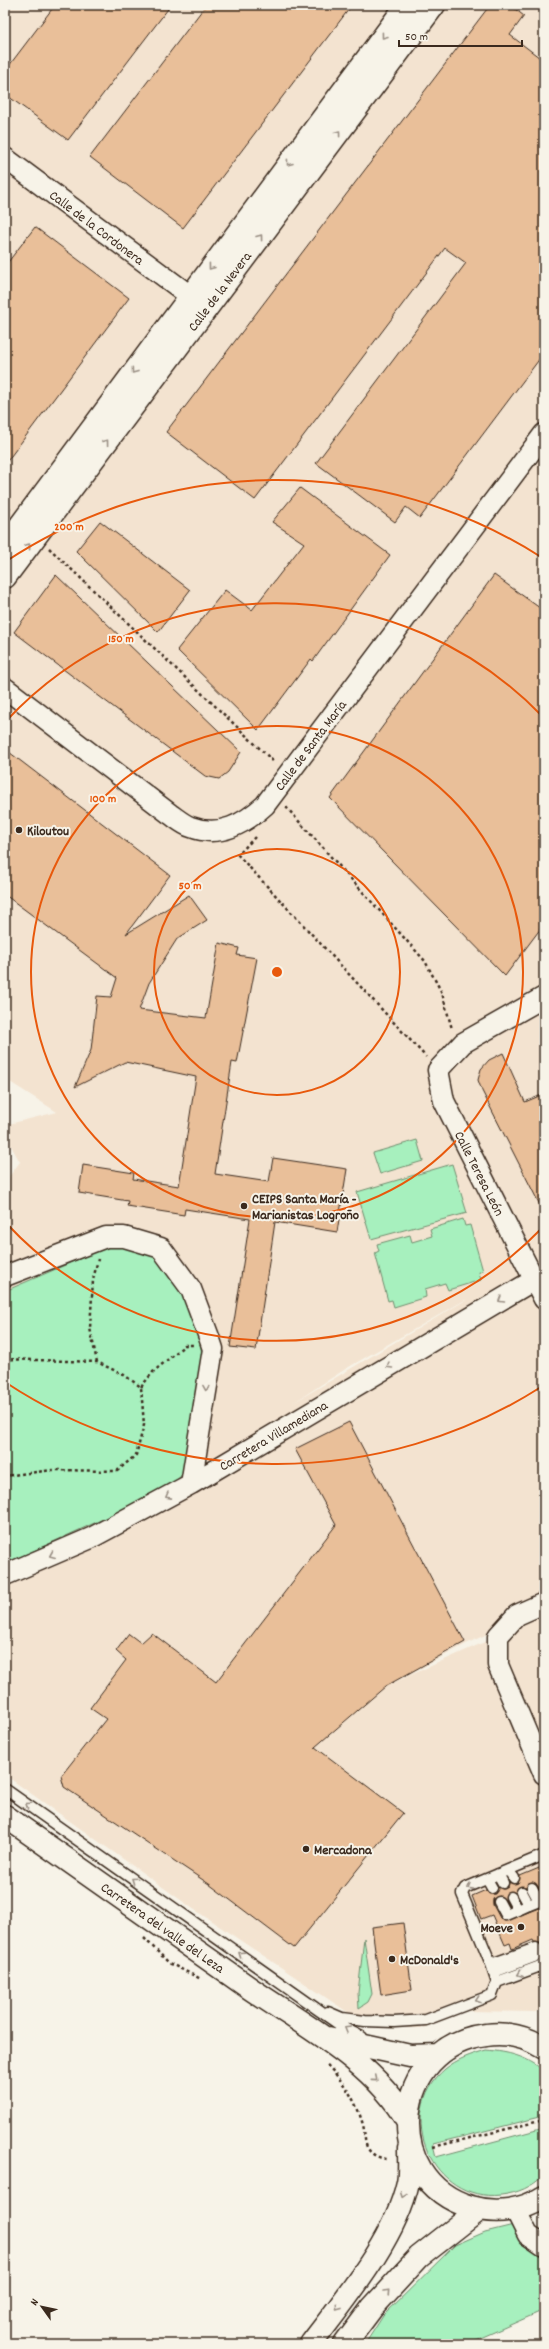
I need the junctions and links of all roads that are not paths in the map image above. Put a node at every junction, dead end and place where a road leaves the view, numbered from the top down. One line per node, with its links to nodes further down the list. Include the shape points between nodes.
1 (407, 5): 4 (main road, Calle de la Nevera, one-way to 4)
2 (434, 5): 7 (main road, Calle de la Nevera, one-way to 2)
3 (5, 158): 4 (street, Calle de la Cordonera)
4 (189, 295): 6 (main road, Calle de la Nevera, one-way to 6)
5 (544, 434): 8 (street, Calle de Santa María, via 265,806 246,822 229,830 191,827 170,814)
6 (5, 546)
7 (5, 577)
8 (5, 688)
9 (544, 997): 11 (street, Calle Teresa León, via 463,1043 438,1070 444,1101)
10 (5, 1276): 13 (street, one-way to 13, via 106,1237 124,1237 161,1248 191,1289 213,1349)
11 (534, 1280): 12 (street, Calle Teresa León); 13 (street, Carretera Villamediana, one-way to 13)
12 (544, 1299)
13 (191, 1484): 14 (street, Carretera Villamediana, one-way to 14, via 91,1538)
14 (5, 1575)
15 (544, 1603): 16 (street, via 517,1615 498,1636 498,1664)
16 (544, 1774)
17 (5, 1789): 33 (lane, one-way to 17)
18 (5, 1816): 34 (main road, Carretera del valle del Leza)
19 (544, 1855): 20 (lane, via 521,1870 501,1878)
20 (487, 1879): 21 (lane); 31 (lane, one-way to 31, via 465,1888 462,1894)
21 (492, 1888)
22 (532, 1888): 25 (lane)
23 (522, 1892): 27 (lane)
24 (511, 1897): 28 (lane)
25 (541, 1900): 27 (lane)
26 (499, 1902): 28 (lane, via 506,1915)
27 (529, 1905): 28 (lane)
28 (518, 1910)
29 (538, 1951): 31 (lane)
30 (543, 1965): 32 (lane, one-way to 32)
31 (493, 1968): 32 (lane)
32 (497, 1982): 33 (lane, one-way to 33, via 492,1995 426,2020 365,2021 342,2018)
33 (317, 2007): 36 (lane, one-way to 33, via 344,2028)
34 (323, 2037): 36 (main road, Carretera del valle del Leza); 38 (main road, Carretera del valle del Leza, one-way to 38, via 382,2085 397,2102)
35 (539, 2041): 37 (main road, via 511,2035 477,2036 461,2041)
36 (394, 2053): 37 (main road, Carretera del valle del Leza, via 410,2056)
37 (438, 2055): 38 (main road, via 419,2078 411,2098)
38 (407, 2120): 39 (main road)
39 (410, 2143): 42 (main road, via 417,2162 428,2180 460,2204); 44 (main road, one-way to 44, via 408,2182 395,2218 369,2264)
40 (544, 2197): 41 (main road)
41 (515, 2209): 42 (main road); 43 (street, via 528,2236)
42 (479, 2210): 45 (main road, one-way to 42, via 372,2308 419,2257)
43 (544, 2246)
44 (311, 2344)
45 (345, 2344)

